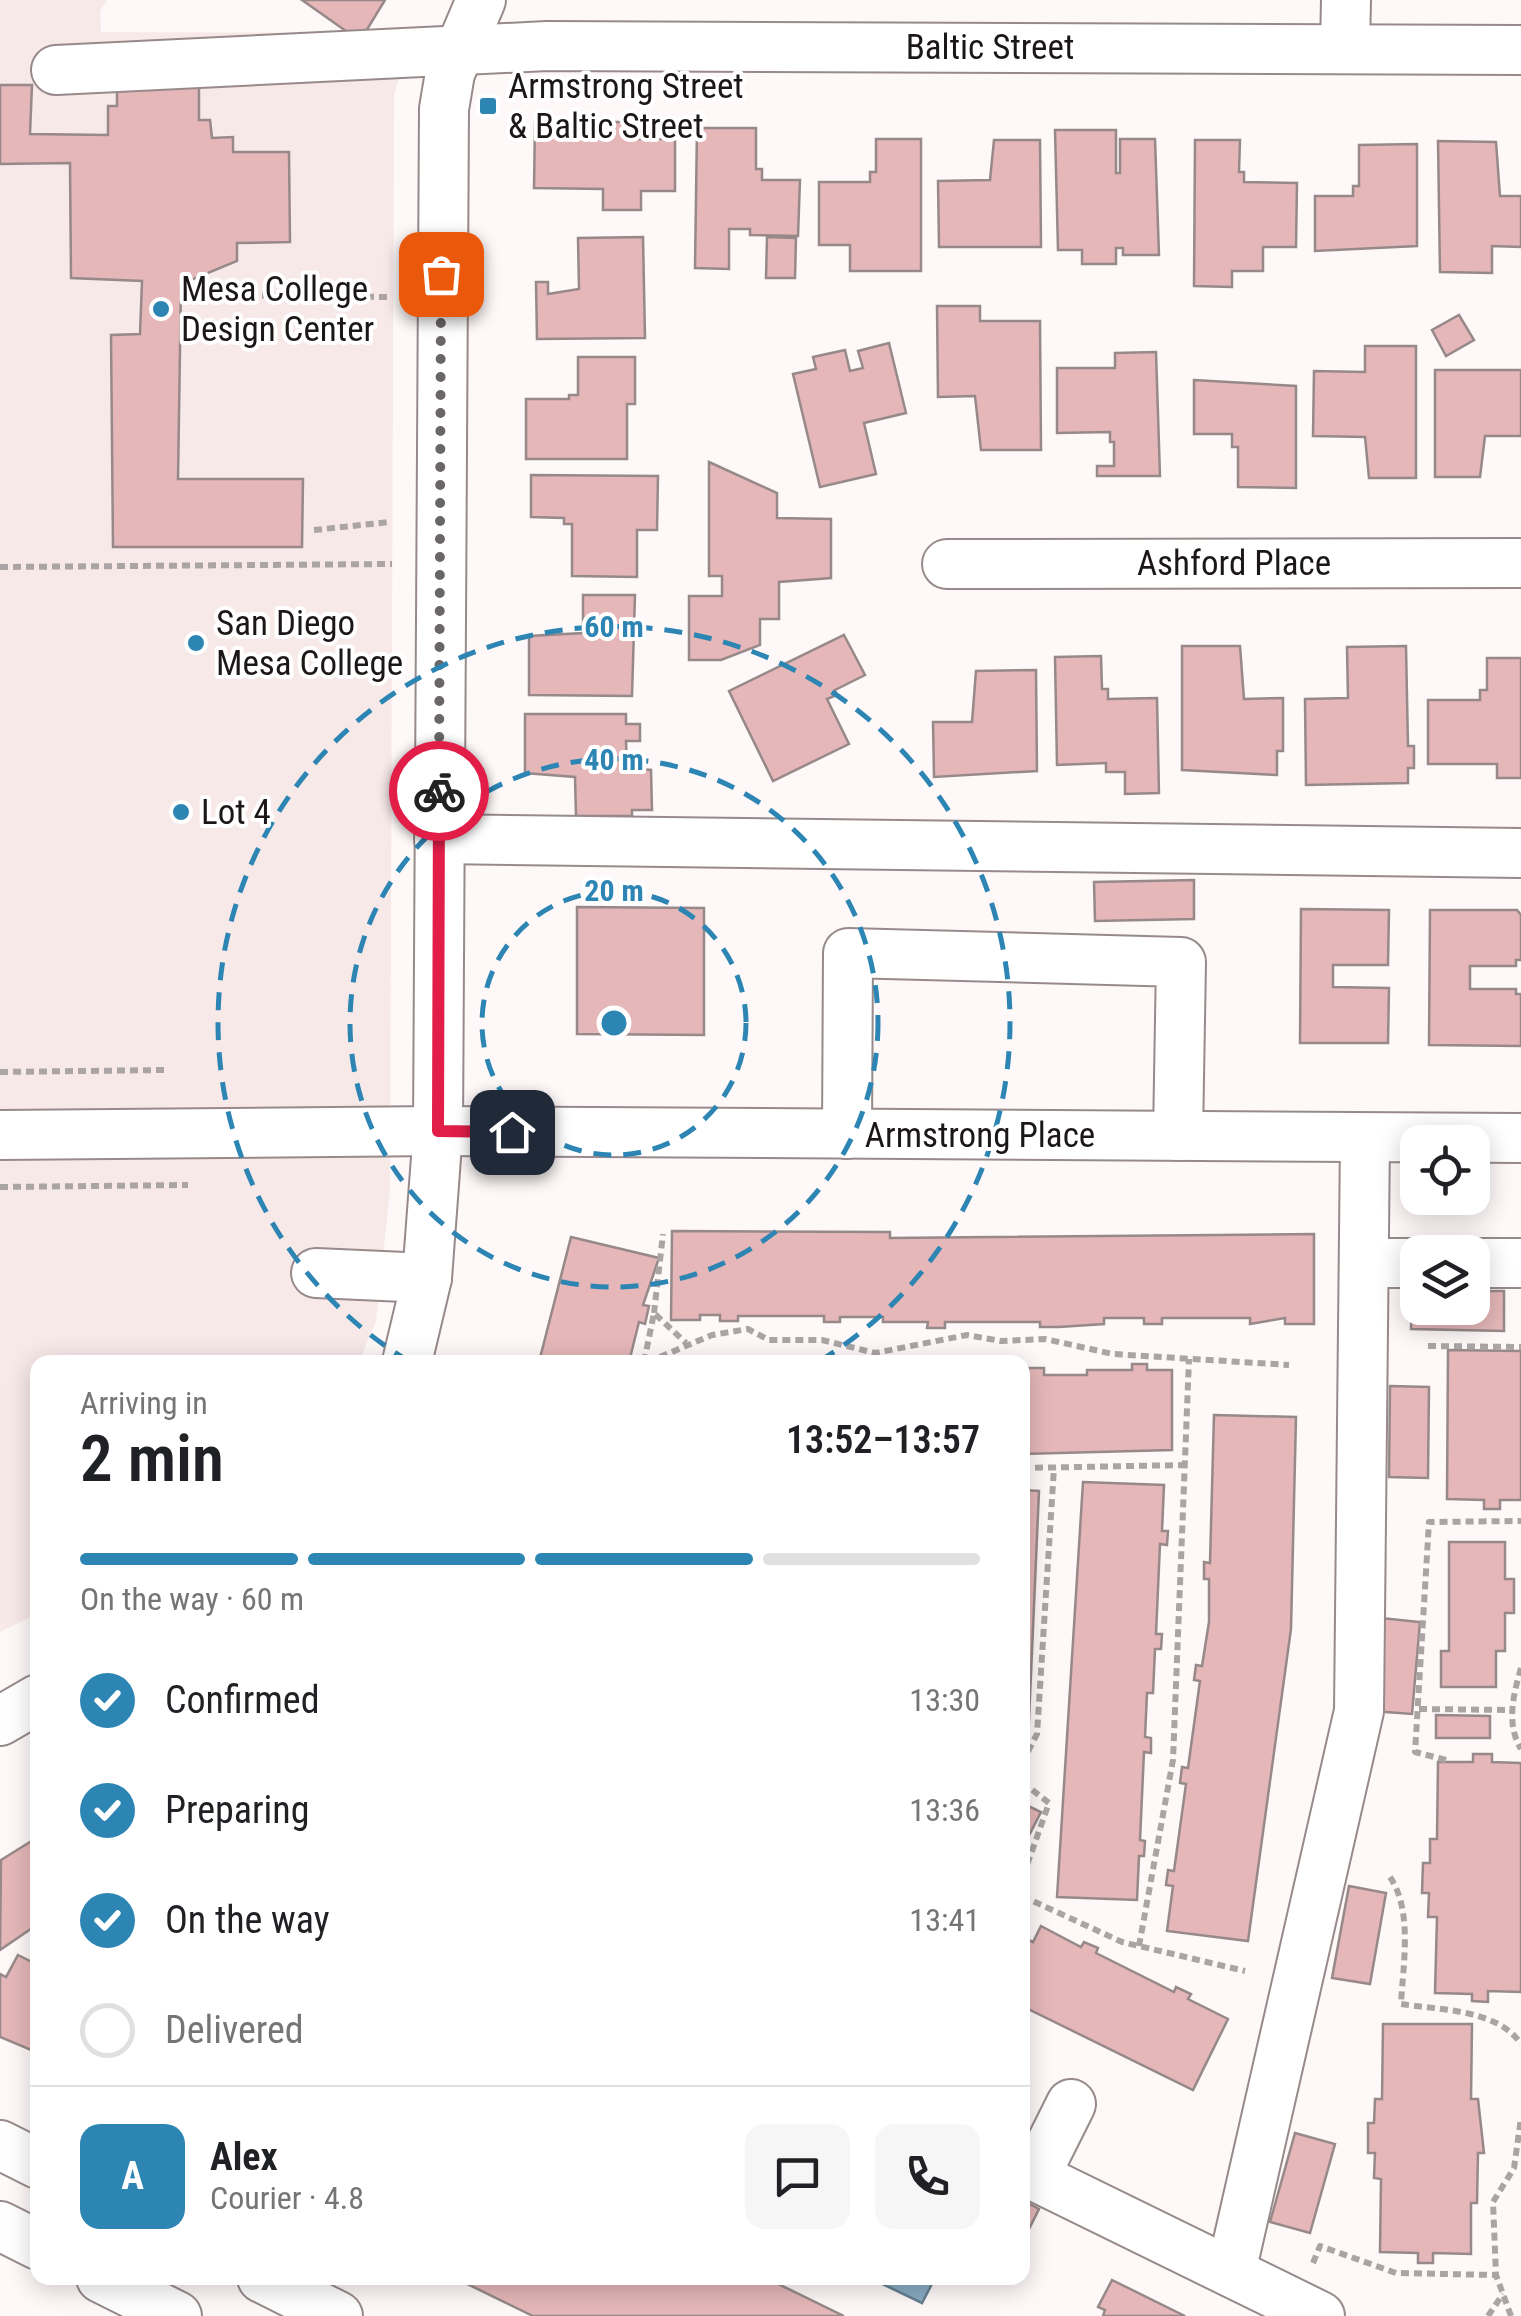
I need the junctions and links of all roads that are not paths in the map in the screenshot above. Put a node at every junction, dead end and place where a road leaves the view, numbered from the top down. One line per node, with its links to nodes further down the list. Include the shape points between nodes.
1 (480, 0): 3 (street)
2 (1346, 0): 4 (street)
3 (460, 47): 4 (street, Baltic Street); 6 (street, Baltic Street); 9 (street, via 447,91 441,156)
4 (1345, 48): 5 (street, Baltic Street)
5 (1521, 50)
6 (56, 70)
7 (1521, 563): 8 (street, Ashford Place)
8 (947, 564)
9 (439, 839): 10 (street); 11 (street)
10 (1521, 852)
11 (438, 1131): 12 (street, Armstrong Place); 13 (street, Armstrong Place); 22 (street)
12 (846, 1134): 14 (street, Armstrong Place); 14 (street, via 848,954 1181,962)
13 (0, 1135)
14 (1178, 1136): 15 (street, Armstrong Place)
15 (1366, 1138): 16 (street, Armstrong Place); 17 (street)
16 (1521, 1138)
17 (1364, 1263): 18 (street); 33 (street, via 1359,1710)
18 (1400, 1263)
19 (1490, 1263): 20 (street)
20 (1521, 1263)
21 (316, 1273): 22 (street)
22 (427, 1278): 23 (street)
23 (409, 1355)
24 (30, 1704): 25 (street)
25 (0, 1722)
26 (1072, 2104): 29 (street)
27 (0, 2145): 28 (street)
28 (30, 2160)
29 (1030, 2171)
30 (1030, 2173): 33 (street)
31 (0, 2226): 32 (street)
32 (30, 2241)
33 (1232, 2272): 36 (street)
34 (115, 2285): 37 (street)
35 (276, 2285): 38 (street)
36 (1308, 2310)
37 (178, 2316)
38 (338, 2316)

